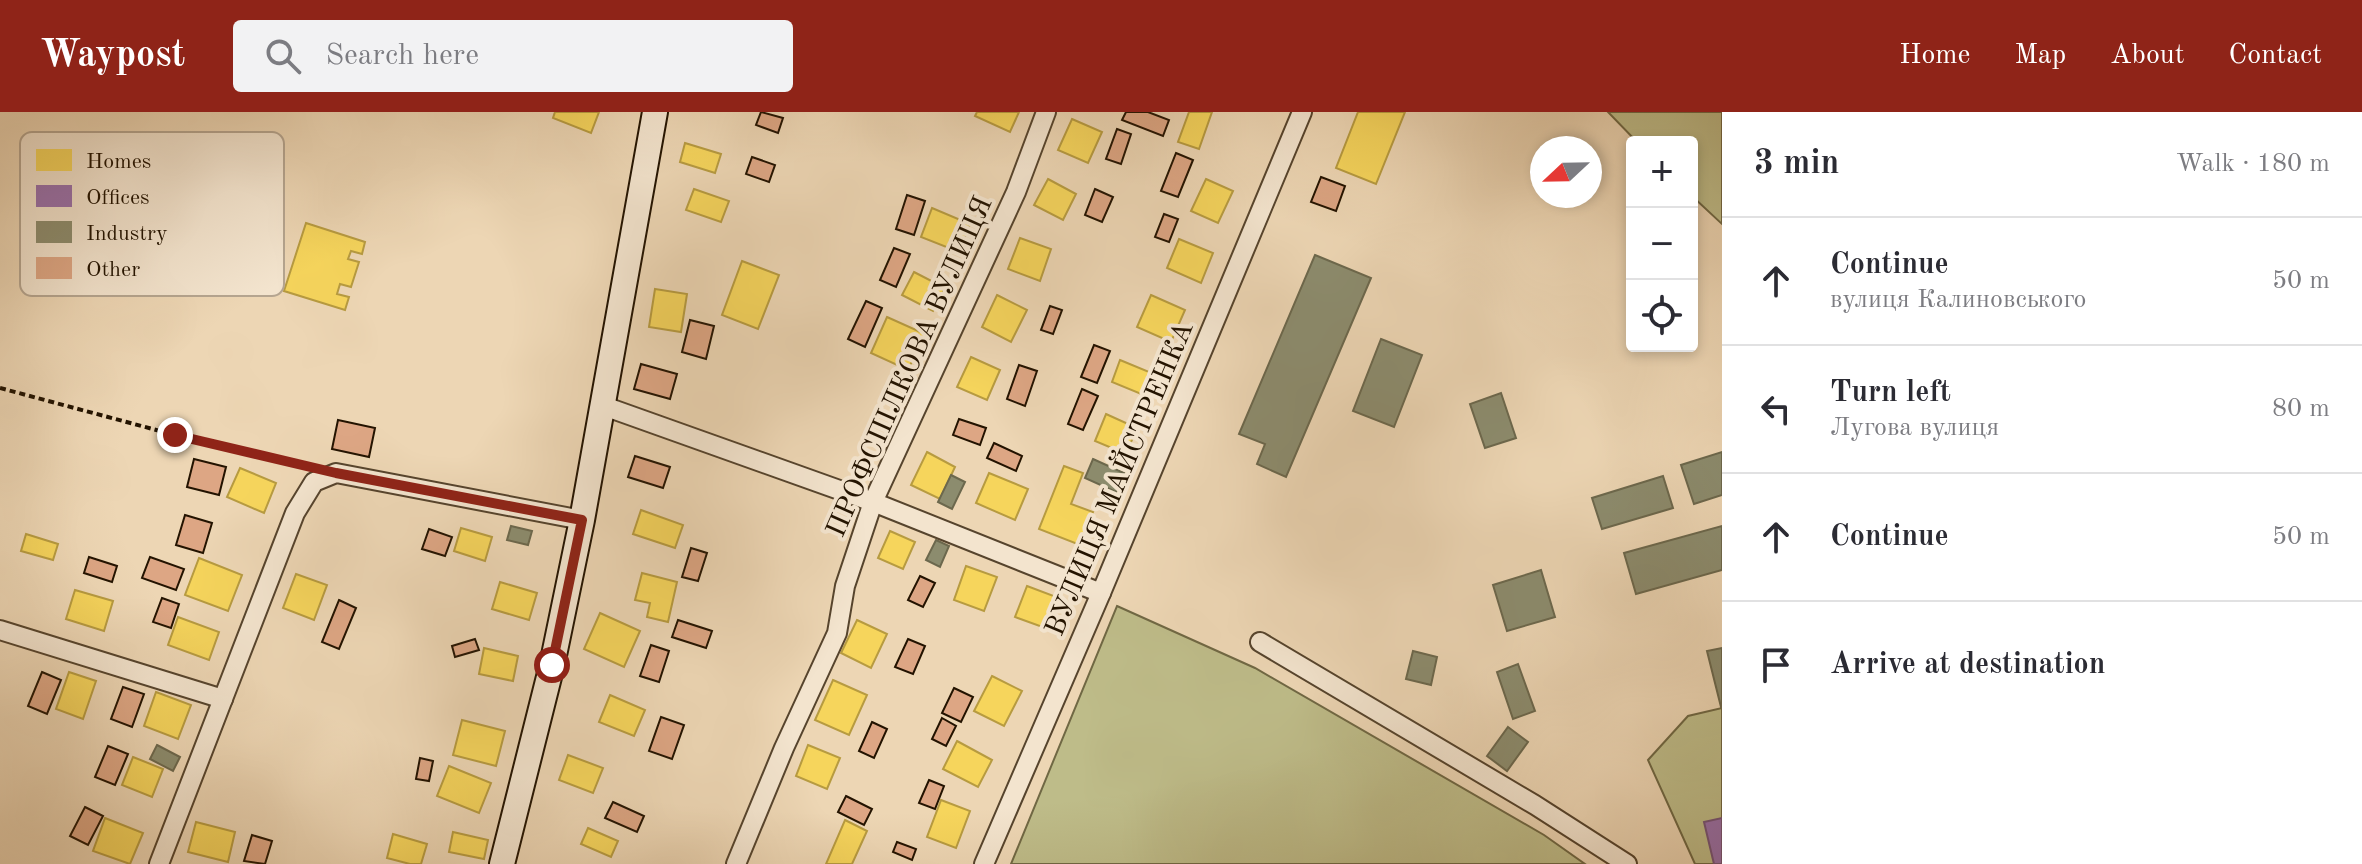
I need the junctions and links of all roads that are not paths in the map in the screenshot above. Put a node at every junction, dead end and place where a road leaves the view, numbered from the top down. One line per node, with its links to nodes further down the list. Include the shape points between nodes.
1 (655, 112): 4 (main road)
2 (1046, 112): 5 (street, ПРОФСПІЛКОВА ВУЛИЦЯ, via 1016,192)
3 (1302, 112): 7 (street, ВУЛИЦЯ МАЙСТРЕНКА)
4 (601, 405): 5 (street); 6 (main road)
5 (873, 502): 7 (street); 13 (street, ПРОФСПІЛКОВА ВУЛИЦЯ, via 845,586 837,633)
6 (582, 520): 10 (street, via 336,473 314,482 295,513); 12 (main road)
7 (1101, 593): 14 (street, ВУЛИЦЯ МАЙСТРЕНКА)
8 (0, 630): 10 (street)
9 (1260, 642): 15 (street)
10 (223, 699): 11 (street)
11 (159, 864)
12 (502, 864)
13 (736, 864)
14 (984, 864)
15 (1627, 864)

